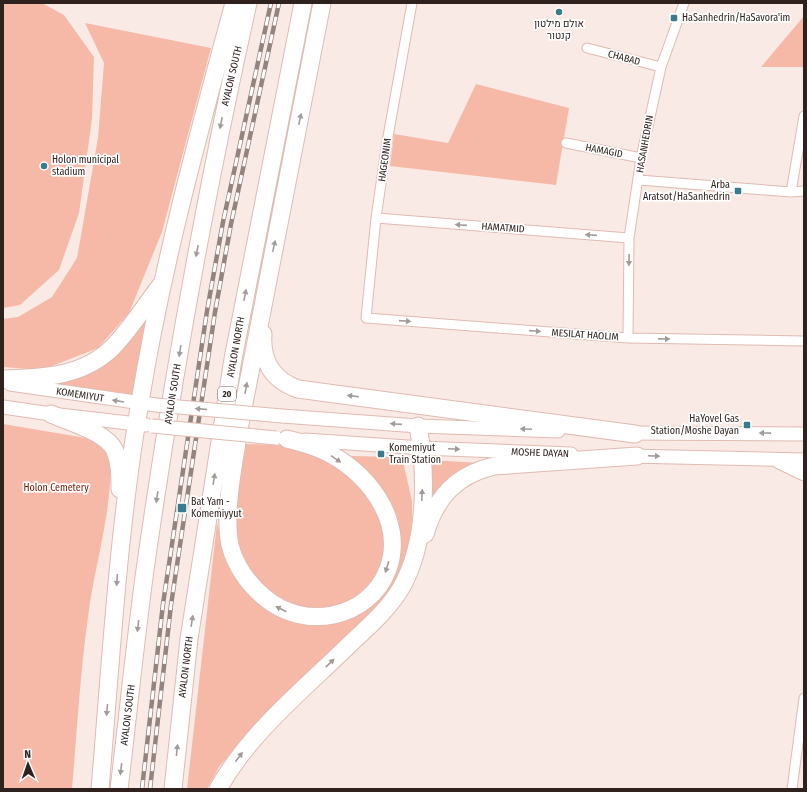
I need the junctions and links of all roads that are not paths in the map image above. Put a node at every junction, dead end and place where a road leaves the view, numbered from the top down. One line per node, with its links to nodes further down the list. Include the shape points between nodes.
1 (234, 3): 18 (highway, via 181,199)
2 (248, 3): 41 (highway, AYALON SOUTH, one-way to 41, via 221,127 186,313 145,571)
3 (302, 3): 42 (highway, AYALON NORTH / 20, one-way to 3, via 189,639 232,366)
4 (322, 3): 17 (highway, one-way to 4)
5 (412, 3): 15 (street, HAGEONIM)
6 (684, 3): 8 (street, HASANHEDRIN)
7 (587, 48): 8 (street, CHABAD)
8 (661, 67): 11 (street, HASANHEDRIN)
9 (804, 116): 14 (street)
10 (566, 143): 11 (street, HAMAGID)
11 (641, 158): 12 (street, HASANHEDRIN)
12 (639, 180): 14 (street); 16 (street, HASANHEDRIN)
13 (804, 191): 14 (street)
14 (791, 192)
15 (376, 218): 16 (street, HAMATMID, one-way to 15); 19 (street, HAGEONIM)
16 (629, 238): 20 (street, HASANHEDRIN, one-way to 20)
17 (270, 266): 29 (highway, one-way to 17, via 313,392 288,386 270,370 263,352 262,336); 31 (highway, one-way to 17, via 322,450 352,470 375,492 387,517 391,544 388,569 366,599 346,612 307,617 277,607 248,581 230,545 233,468)
18 (162, 284): 22 (highway, via 112,348 91,362 54,376); 24 (highway)
19 (366, 318): 20 (street, MESILAT HAOLIM, one-way to 20)
20 (628, 338): 21 (street, MESILAT HAOLIM, one-way to 21)
21 (804, 341)
22 (3, 379)
23 (3, 383): 24 (main road, KOMEMIYUT, one-way to 23)
24 (139, 404): 27 (highway); 28 (main road, KOMEMIYUT, one-way to 24, bridge)
25 (3, 407): 26 (main road)
26 (51, 414): 27 (main road); 37 (highway, via 99,435 107,440 115,452 119,468)
27 (144, 425): 31 (main road, MOSHE DAYAN, bridge); 37 (highway)
28 (418, 426): 29 (main road, one-way to 28); 32 (highway)
29 (634, 434): 30 (main road, one-way to 29)
30 (804, 434)
31 (281, 438): 32 (main road, MOSHE DAYAN)
32 (422, 448): 33 (main road, MOSHE DAYAN, one-way to 33); 38 (highway, one-way to 32, via 416,548 421,521)
33 (637, 456): 34 (main road, MOSHE DAYAN, one-way to 34); 38 (highway, via 494,466 469,474 449,489 437,505)
34 (772, 460): 35 (main road, MOSHE DAYAN); 36 (main road)
35 (804, 460)
36 (804, 474)
37 (120, 541): 40 (highway, one-way to 40)
38 (406, 578): 43 (highway, one-way to 38, via 238,758 262,730 379,615)
39 (804, 698): 44 (street)
40 (100, 789)
41 (119, 789)
42 (173, 789)
43 (218, 789)
44 (792, 789)

